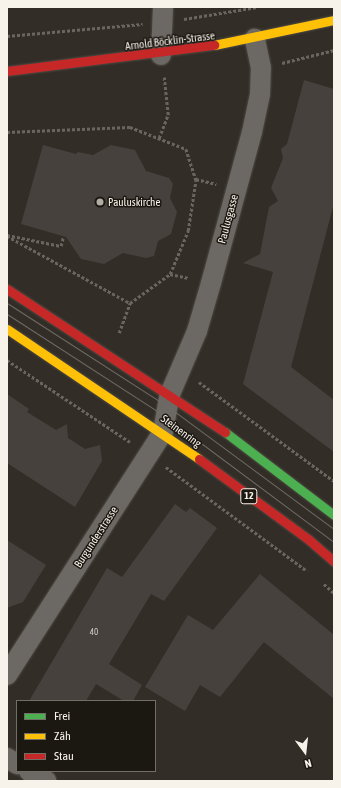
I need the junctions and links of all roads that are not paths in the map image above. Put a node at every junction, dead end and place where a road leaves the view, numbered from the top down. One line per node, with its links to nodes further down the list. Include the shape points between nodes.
1 (162, 14): 4 (street)
2 (334, 20): 3 (main road, Arnold Böcklin-Strasse)
3 (255, 39): 4 (main road, Arnold Böcklin-Strasse); 8 (street, Paulusgasse, via 261,68 260,94 252,132 197,331)
4 (161, 55): 5 (main road, Arnold Böcklin-Strasse)
5 (7, 71)
6 (7, 290): 8 (main road)
7 (7, 328): 9 (main road, Steinenring / 12)
8 (170, 394): 9 (street, Burgunderstrasse); 10 (main road, via 250,449)
9 (163, 432): 11 (main road, Steinenring / 12, via 308,538); 12 (street, Burgunderstrasse)
10 (334, 515)
11 (334, 562)
12 (7, 675)
13 (7, 758): 14 (street)
14 (16, 763)
15 (31, 772): 16 (street)
16 (46, 781)

